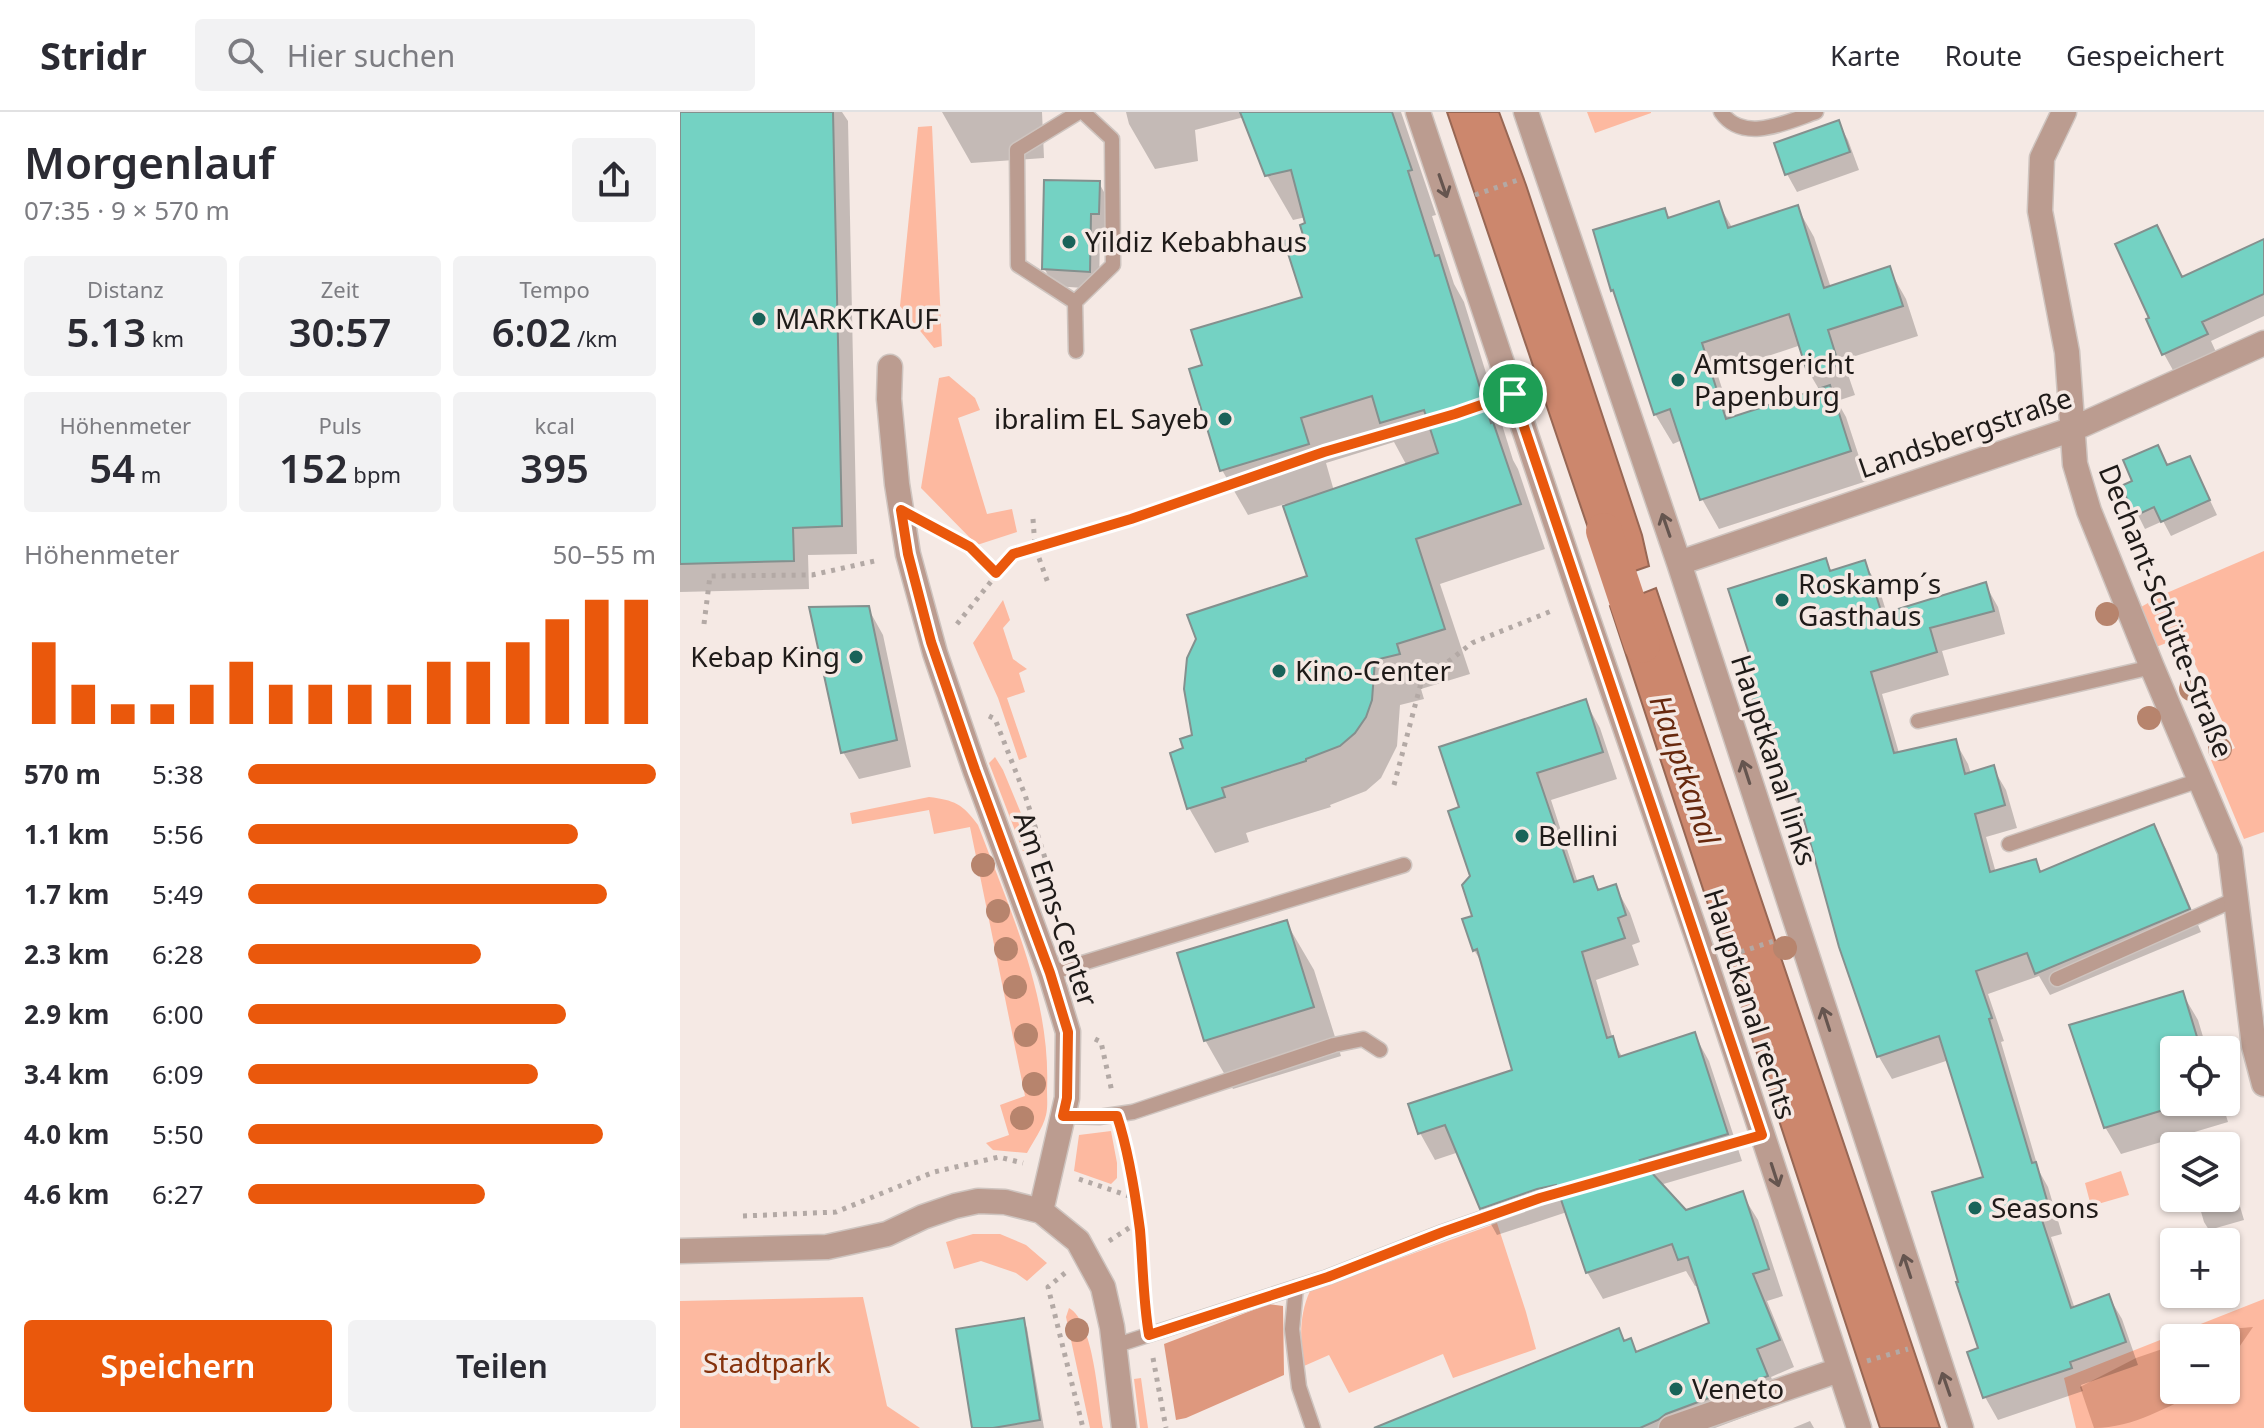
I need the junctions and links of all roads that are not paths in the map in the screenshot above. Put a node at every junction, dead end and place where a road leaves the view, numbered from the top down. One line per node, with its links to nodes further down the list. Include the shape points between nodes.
1 (1081, 112): 7 (lane, via 1112,139 1113,265); 7 (lane, via 1017,150 1018,265)
2 (1418, 112): 29 (street, Hauptkanal rechts, one-way to 29, via 1762,1135)
3 (1526, 112): 12 (street, Hauptkanal links, one-way to 3)
4 (1721, 112): 5 (lane, via 1727,121 1749,129 1770,128)
5 (1816, 112)
6 (2064, 112): 11 (street, Dechant-Schütte-Straße, via 2042,158 2040,211 2067,352)
7 (1075, 302): 9 (lane)
8 (2264, 343): 11 (street, Landsbergstraße)
9 (1076, 351)
10 (890, 367): 19 (street, Am Ems-Center, via 889,399 908,554 935,653)
11 (2073, 429): 12 (street, Landsbergstraße); 13 (street, Dechant-Schütte-Straße, via 2075,464 2089,511)
12 (1679, 563): 34 (street, Hauptkanal links, one-way to 12)
13 (2152, 667): 14 (lane); 15 (street, Dechant-Schütte-Straße)
14 (1918, 721)
15 (2200, 780): 16 (lane); 18 (street, Dechant-Schütte-Straße, via 2230,851)
16 (2009, 844)
17 (1404, 865): 19 (lane)
18 (2236, 899): 20 (lane); 22 (street, Dechant-Schütte-Straße, via 2254,1046)
19 (1050, 973): 23 (street, Am Ems-Center, via 1068,1032)
20 (2057, 979)
21 (1380, 1050): 23 (lane, via 1363,1039 1334,1045 1133,1112)
22 (2264, 1084)
23 (1063, 1116): 25 (street, Am Ems-Center)
24 (1540, 1198): 27 (lane)
25 (1041, 1211): 26 (street, via 978,1201 887,1234 827,1247); 28 (street, via 1078,1241 1103,1287)
26 (680, 1251)
27 (1296, 1287): 28 (lane); 31 (lane, via 1292,1329 1299,1387)
28 (1114, 1346): 30 (street)
29 (1848, 1367): 32 (street); 33 (street, Hauptkanal rechts)
30 (1124, 1428)
31 (1313, 1428)
32 (1671, 1428)
33 (1859, 1428)
34 (1961, 1428)

